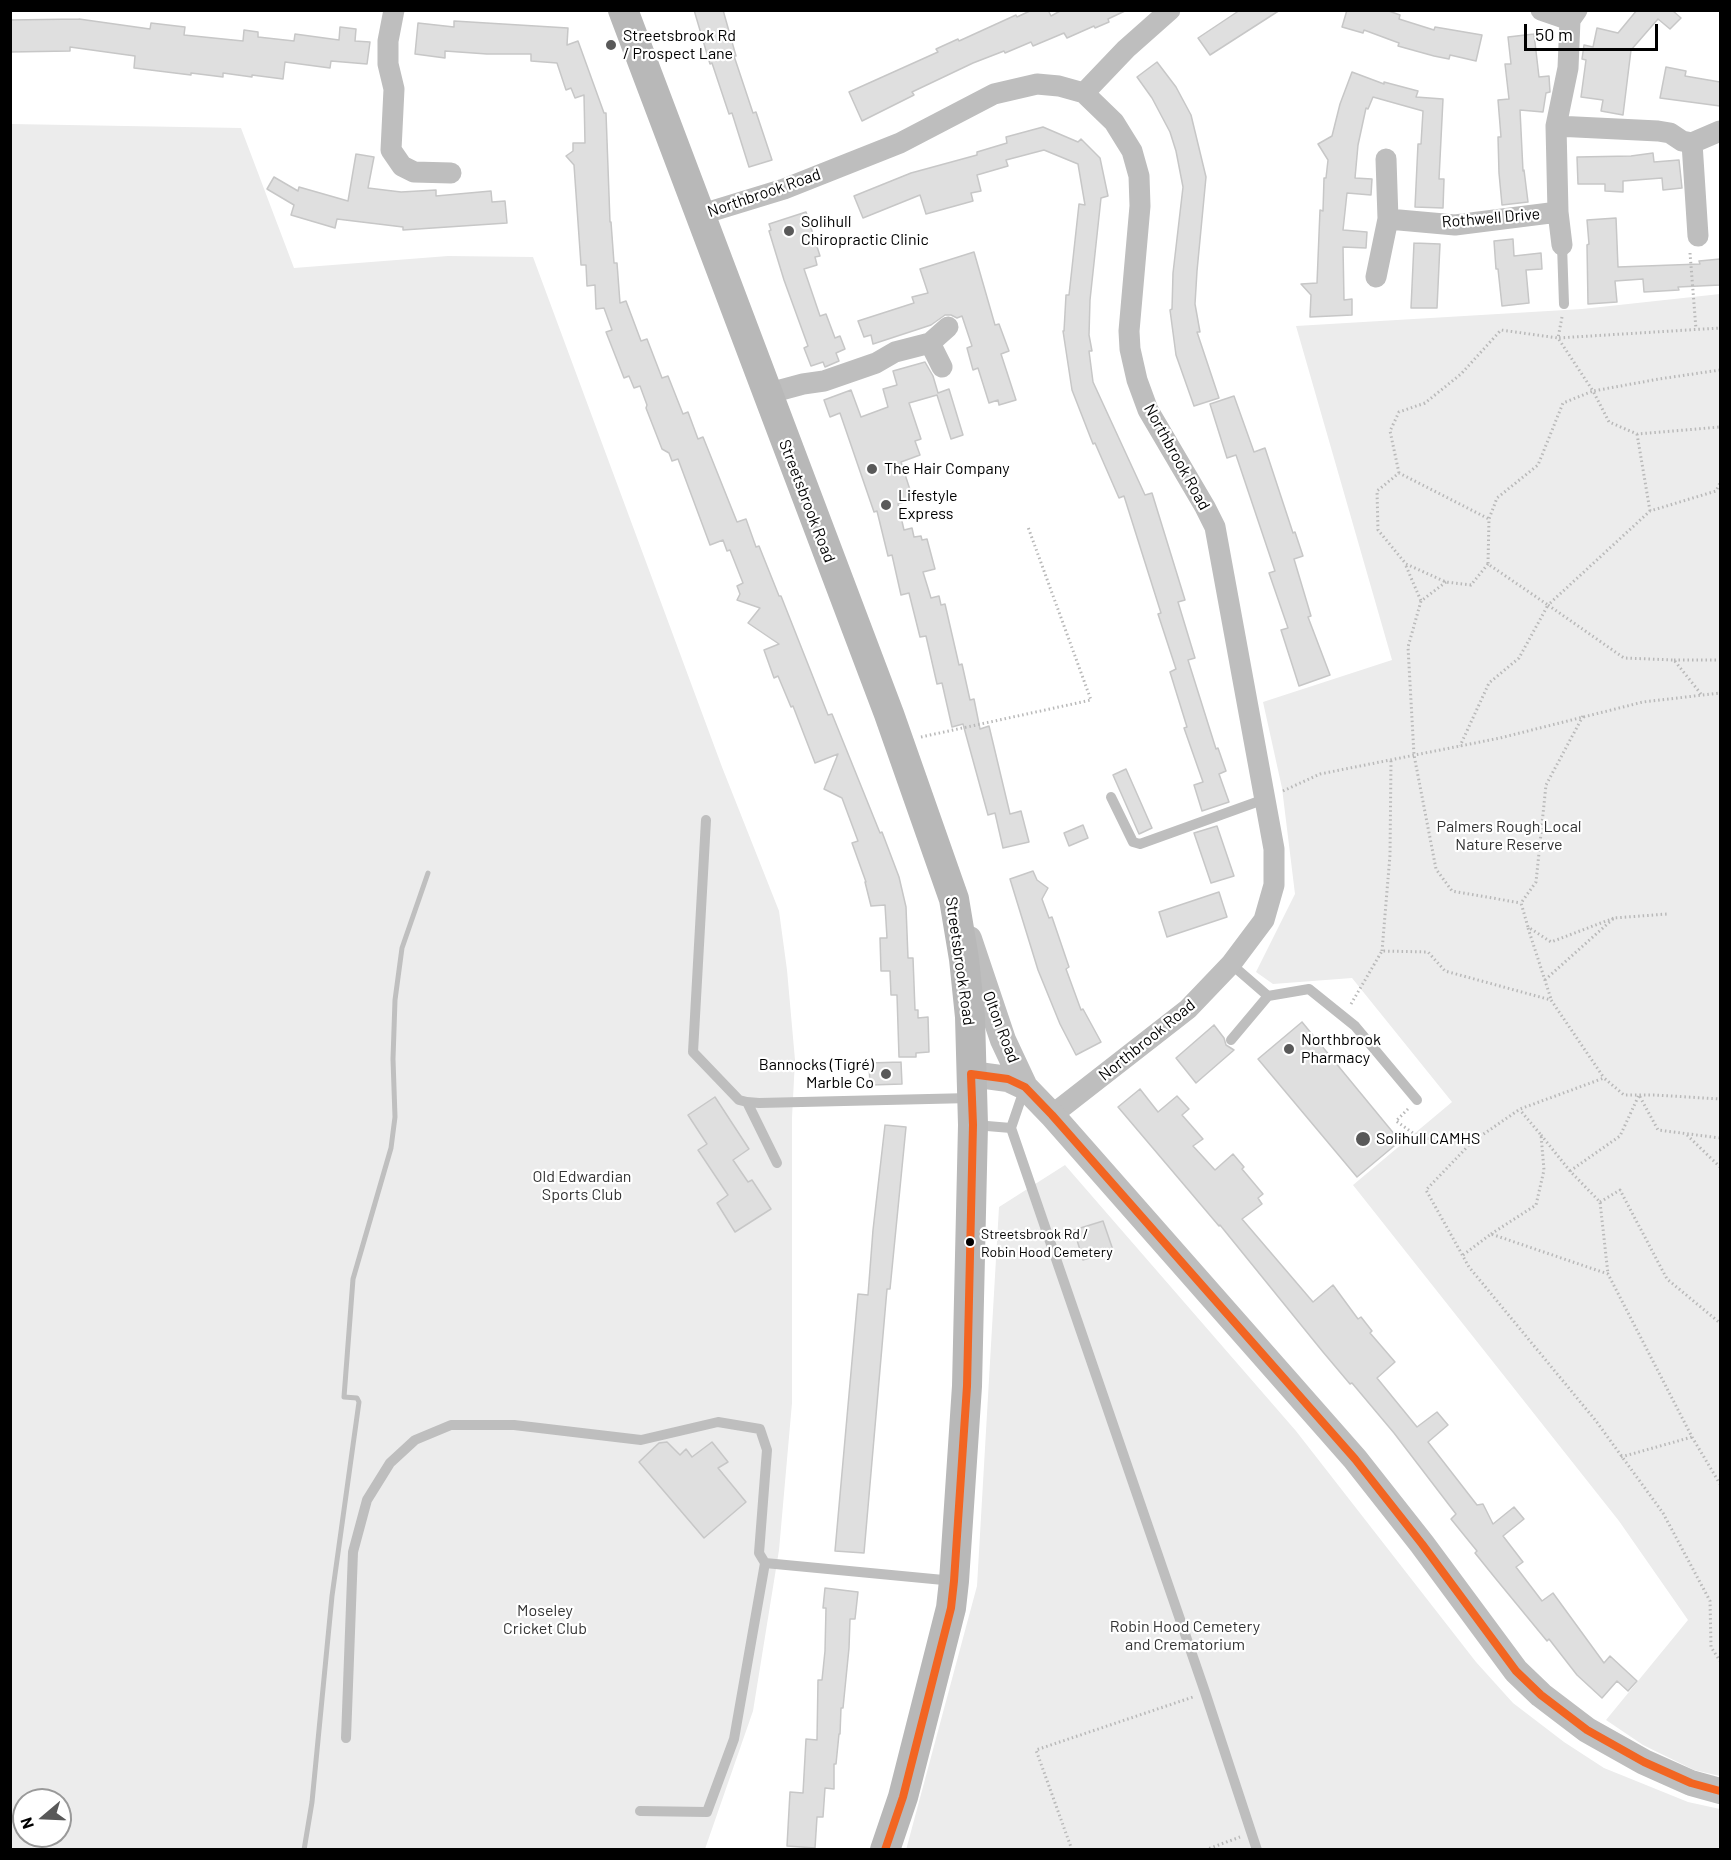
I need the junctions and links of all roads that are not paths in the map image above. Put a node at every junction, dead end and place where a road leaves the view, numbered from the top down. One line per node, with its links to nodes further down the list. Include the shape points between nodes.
1 (394, 10): 11 (street, via 388,42 394,89 391,150 402,166 414,172)
2 (1170, 10): 6 (street)
3 (1541, 10): 5 (street)
4 (623, 11): 13 (main road, Streetsbrook Road)
5 (1573, 15): 7 (street, Rothwell Drive, via 1568,68)
6 (1084, 93): 13 (street, Northbrook Road, via 1037,84 994,94 900,143 784,189); 24 (street, Northbrook Road, via 1124,135 1137,163 1140,206 1130,349 1148,410 1215,527)
7 (1556, 126): 9 (street, via 1670,133); 12 (street, Rothwell Drive)
8 (1720, 131): 9 (street)
9 (1692, 142): 15 (street)
10 (1386, 159): 14 (street)
11 (451, 173)
12 (1558, 212): 14 (street, Rothwell Drive, via 1455,225); 16 (street, Rothwell Drive)
13 (699, 215): 22 (main road, Streetsbrook Road)
14 (1388, 219): 17 (street)
15 (1698, 236)
16 (1562, 245): 18 (lane)
17 (1376, 277)
18 (1564, 304)
19 (948, 327): 20 (street)
20 (930, 344): 21 (street); 22 (street, via 895,351 876,363 824,381)
21 (942, 367)
22 (766, 394): 26 (main road, Streetsbrook Road, via 899,742)
23 (1111, 797): 24 (lane, via 1133,842 1140,844)
24 (1265, 799): 27 (street, Northbrook Road, via 1274,849 1274,885 1264,920)
25 (706, 820): 33 (lane, via 693,1052 739,1100)
26 (954, 899): 30 (street, Olton Road, via 1003,1041); 31 (main road, Streetsbrook Road, via 970,1017)
27 (1231, 964): 28 (lane); 34 (street, Northbrook Road, via 1188,1009)
28 (1268, 996): 29 (lane); 32 (lane, via 1309,988 1355,1026)
29 (1231, 1040)
30 (1025, 1087): 31 (street, Olton Road, via 1008,1079); 34 (street, Olton Road); 35 (lane)
31 (972, 1099): 33 (lane); 35 (lane); 38 (main road, Streetsbrook Road, via 968,1386)
32 (1417, 1100)
33 (747, 1102): 36 (lane)
34 (1052, 1115): 40 (street, Olton Road, via 1355,1459 1516,1671 1540,1695 1587,1730 1644,1762 1690,1783)
35 (1011, 1128): 43 (lane)
36 (777, 1163)
37 (765, 1563): 38 (lane); 39 (lane, via 759,1553 767,1450 760,1429 718,1422 641,1440 514,1425 451,1425 415,1440 390,1463 367,1500 353,1552); 41 (lane, via 734,1739 707,1812)
38 (954, 1581): 42 (main road, Streetsbrook Road, via 951,1608 903,1797)
39 (346, 1737)
40 (1720, 1791)
41 (640, 1811)
42 (885, 1850)
43 (1257, 1850)

